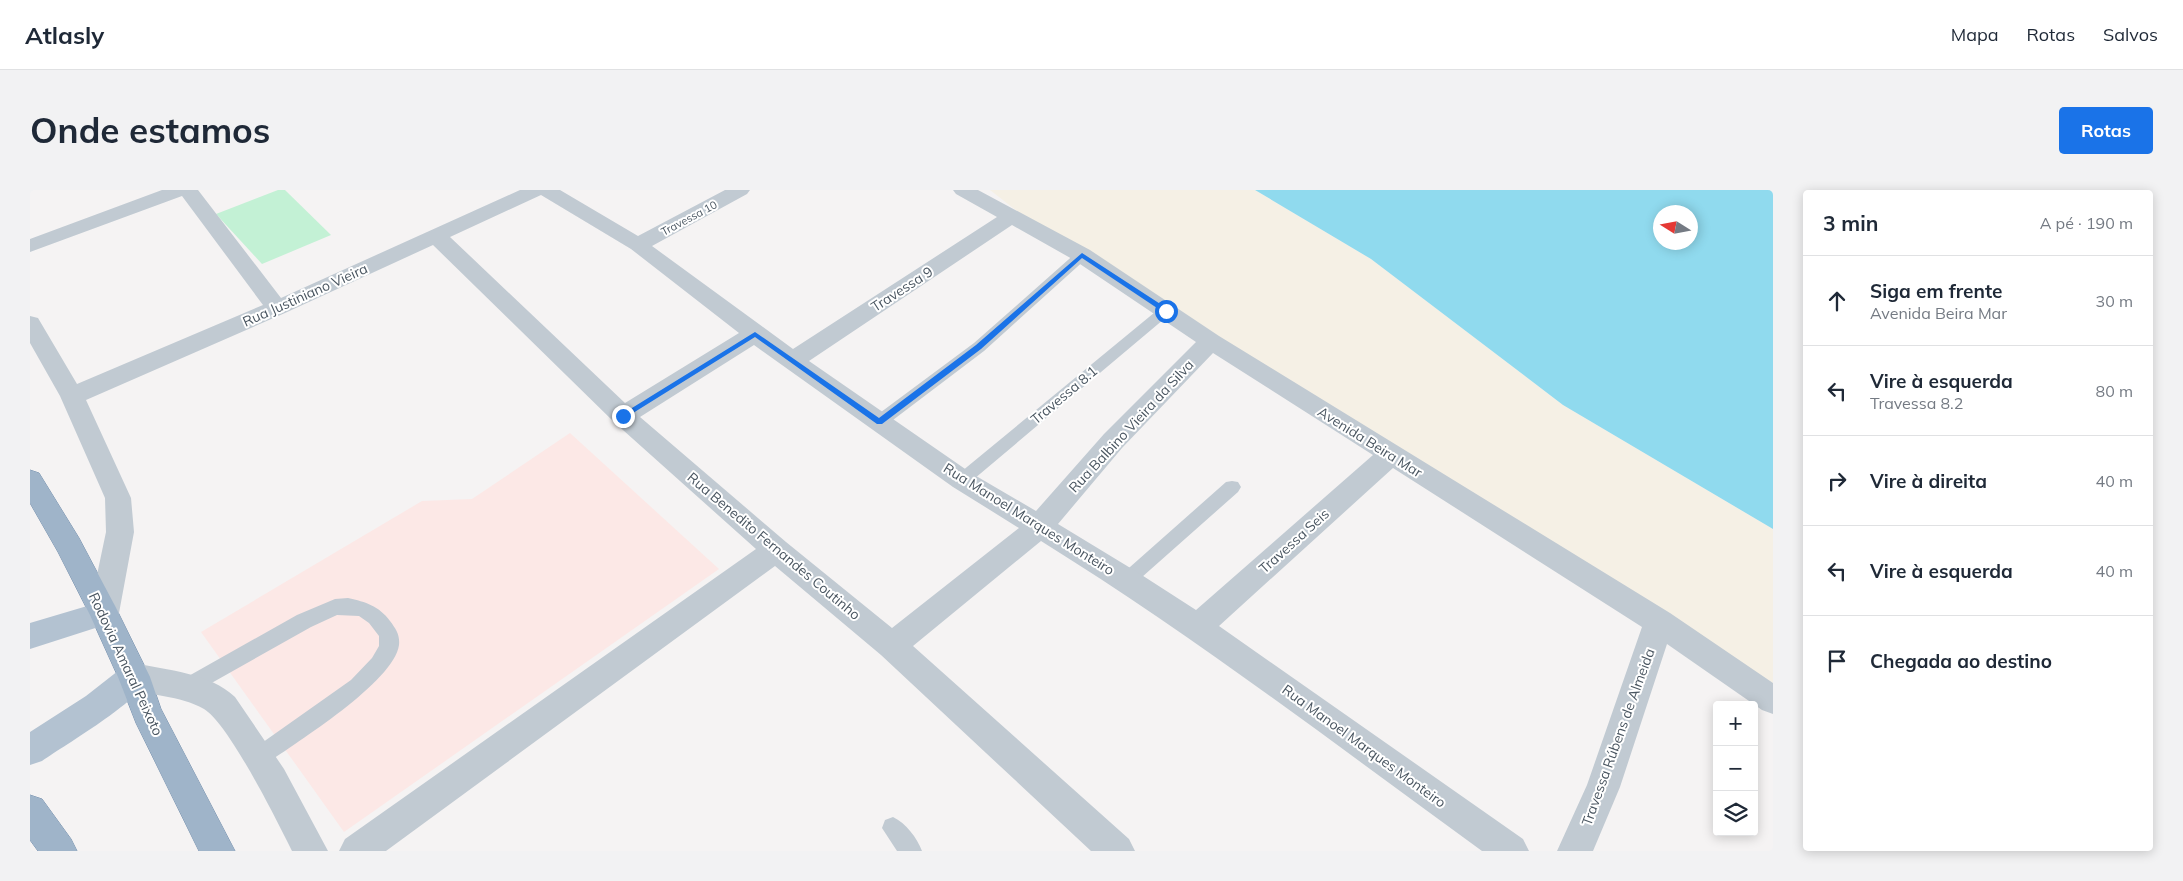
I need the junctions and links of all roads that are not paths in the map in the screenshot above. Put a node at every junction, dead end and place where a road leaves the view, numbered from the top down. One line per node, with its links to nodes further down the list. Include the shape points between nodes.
1 (180, 190): 9 (street)
2 (188, 190): 12 (street)
3 (536, 190): 8 (street, Rua Justiniano Vieira)
4 (546, 190): 10 (street, Rua Manoel Marques Monteiro)
5 (740, 190): 10 (street, Travessa 10)
6 (964, 190): 7 (street, Avenida Beira Mar)
7 (1011, 217): 11 (street, Avenida Beira Mar); 17 (street, Travessa 9)
8 (436, 236): 12 (street, Rua Justiniano Vieira); 19 (street, Rua Benedito Fernandes Coutinho)
9 (30, 246)
10 (638, 246): 15 (street, Rua Manoel Marques Monteiro)
11 (1082, 255): 13 (street, Avenida Beira Mar); 20 (lane, via 979,347)
12 (277, 308): 18 (street, Rua Justiniano Vieira)
13 (1166, 311): 16 (street, Avenida Beira Mar); 23 (lane, Travessa 8.1)
14 (30, 323): 18 (street)
15 (755, 334): 17 (street, Rua Manoel Marques Monteiro); 19 (street)
16 (1211, 341): 21 (street, Avenida Beira Mar); 25 (street, Rua Balbino Vieira da Silva, via 1113,441)
17 (792, 361): 20 (street, Rua Manoel Marques Monteiro)
18 (72, 396): 28 (street, via 118,498 120,532)
19 (623, 416): 26 (street, Rua Benedito Fernandes Coutinho)
20 (879, 422): 23 (street, Rua Manoel Marques Monteiro)
21 (1390, 455): 29 (street, Avenida Beira Mar); 30 (street, Travessa Seis)
22 (30, 480): 28 (highway, Rodovia Amaral Peixoto)
23 (962, 480): 25 (street, Rua Manoel Marques Monteiro)
24 (1232, 488): 27 (lane)
25 (1040, 527): 27 (street, Rua Manoel Marques Monteiro); 32 (street, Rua Balbino Vieira da Silva)
26 (776, 550): 32 (street, Rua Benedito Fernandes Coutinho); 43 (street)
27 (1127, 580): 30 (street, Rua Manoel Marques Monteiro)
28 (104, 613): 31 (main road); 33 (highway, Rodovia Amaral Peixoto)
29 (1659, 622): 35 (street, Avenida Beira Mar); 47 (street, Travessa Rúbens de Almeida, via 1606,779)
30 (1197, 627): 46 (street, Rua Manoel Marques Monteiro)
31 (30, 636)
32 (892, 646): 45 (street, Rua Benedito Fernandes Coutinho)
33 (134, 677): 34 (street); 36 (main road); 41 (highway, Rodovia Amaral Peixoto, via 147,713)
34 (185, 688): 37 (street, via 216,700 234,720); 37 (lane, via 335,607 362,609 376,617 389,634 389,647 379,664 358,686)
35 (1773, 700)
36 (30, 750)
37 (258, 757): 42 (street, via 285,800)
38 (30, 811): 40 (highway)
39 (893, 828): 44 (lane)
40 (59, 851)
41 (217, 851)
42 (310, 851)
43 (357, 851)
44 (912, 851)
45 (1117, 851)
46 (1511, 851)
47 (1575, 851)

